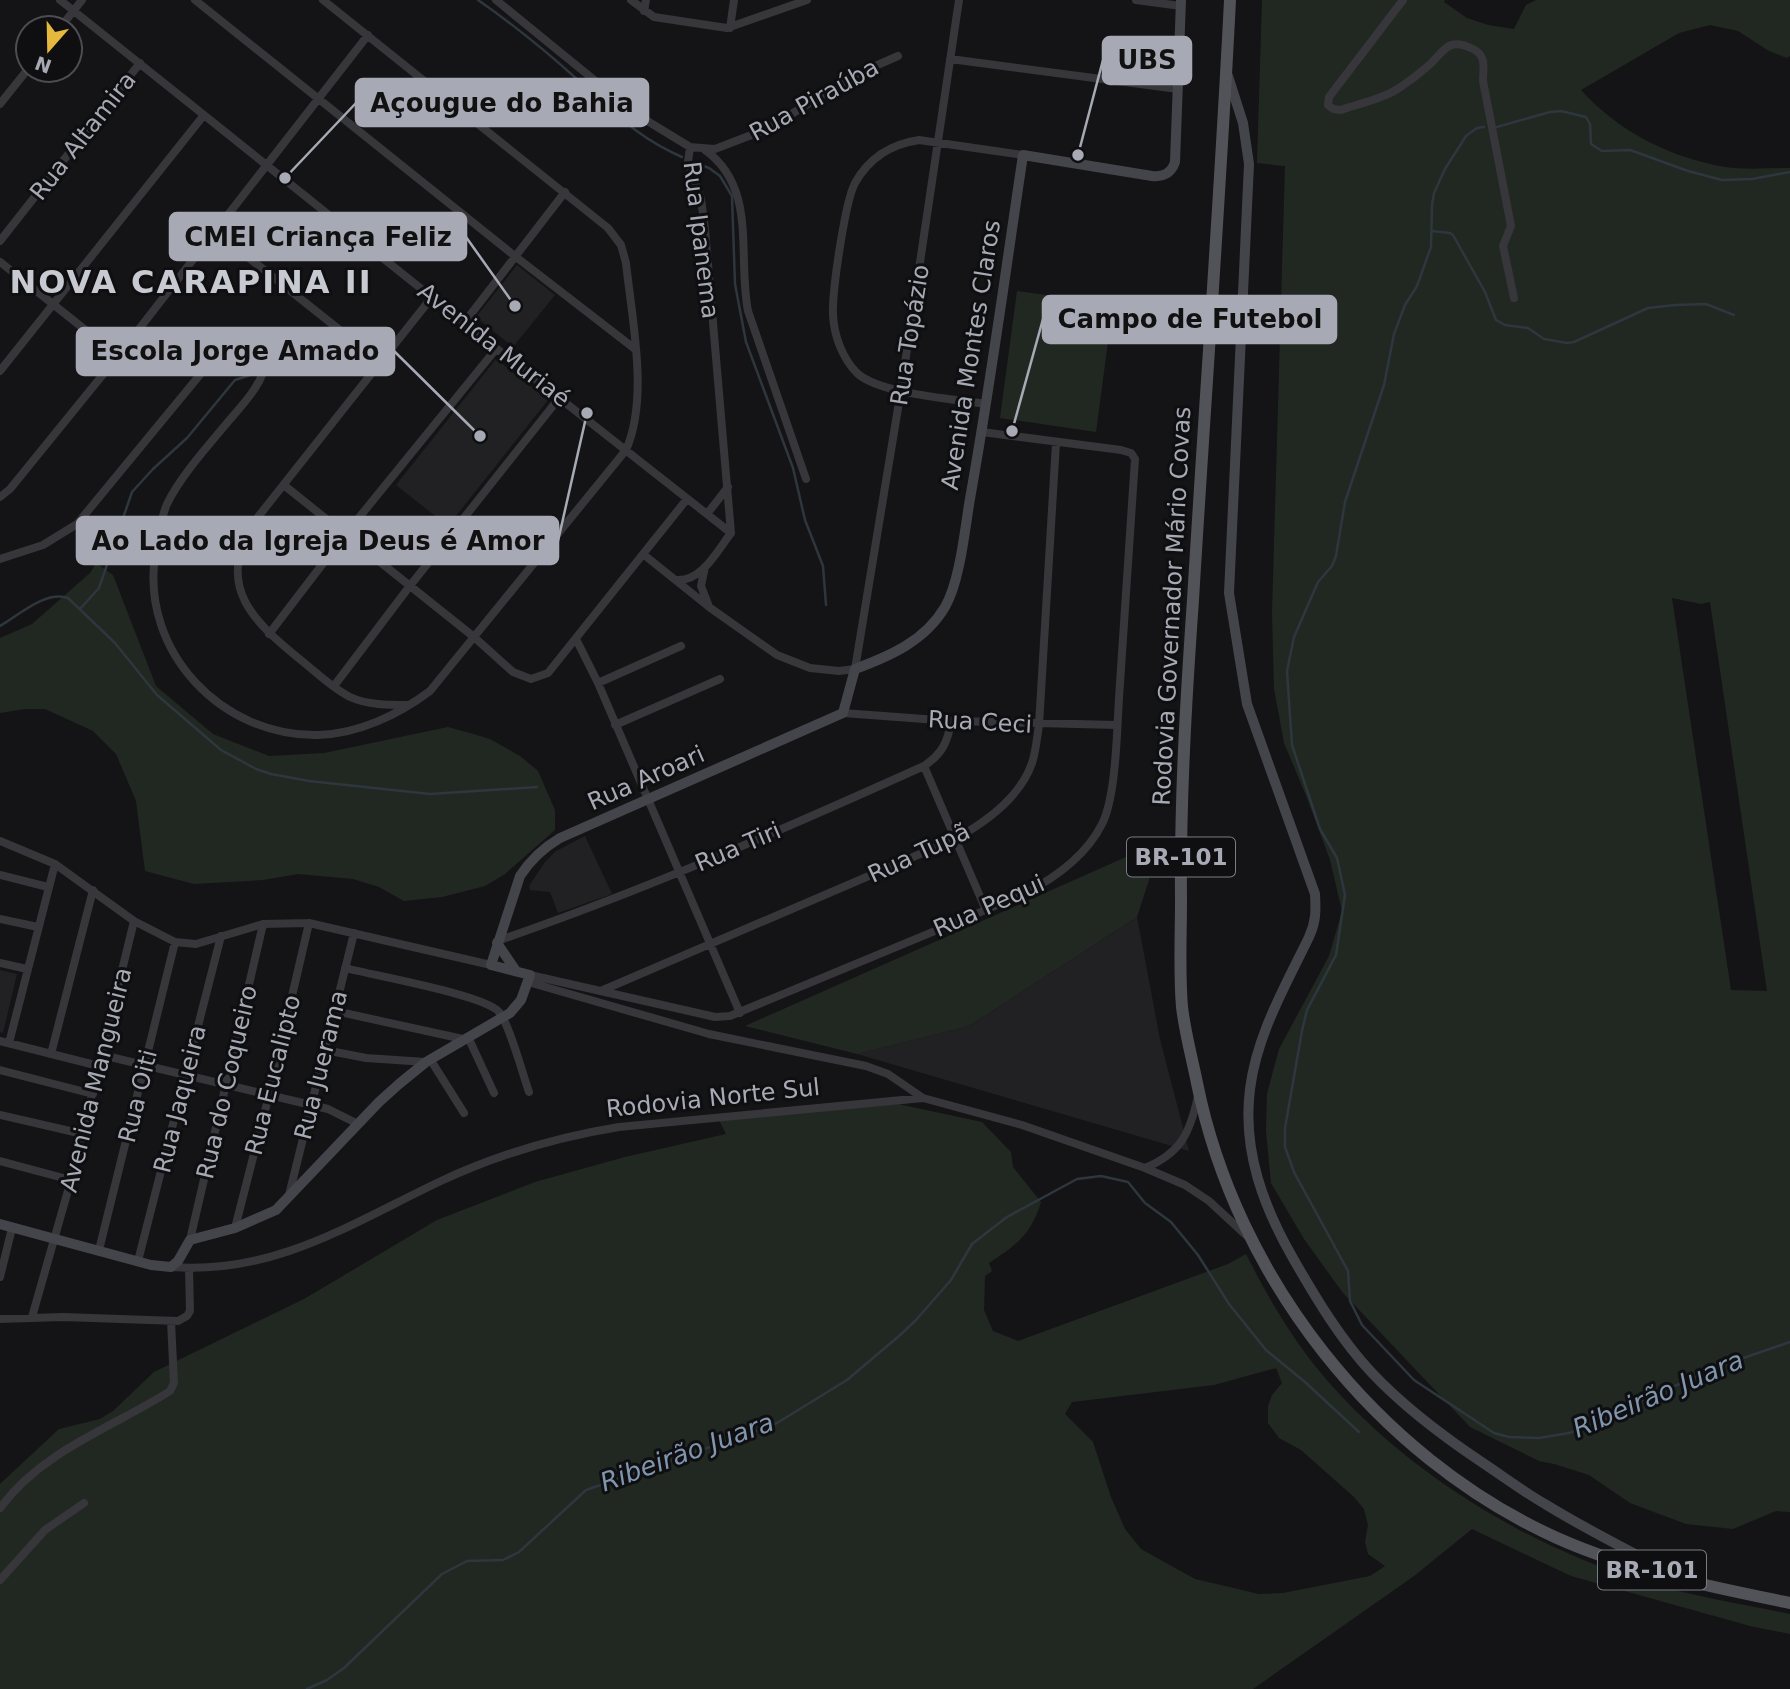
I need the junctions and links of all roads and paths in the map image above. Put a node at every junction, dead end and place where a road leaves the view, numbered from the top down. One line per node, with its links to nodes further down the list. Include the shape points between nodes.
1 (60, 0): 15 (street, Avenida Muriaé)
2 (82, 0): 15 (street)
3 (195, 0): 26 (street)
4 (323, 0): 19 (street)
5 (496, 0): 30 (street, Rua Ipanema, via 636,114)
6 (631, 0): 16 (street)
7 (646, 0): 16 (street)
8 (734, 0): 18 (street)
9 (807, 0): 18 (street)
10 (959, 0): 21 (street, Rua Topázio)
11 (1136, 0): 14 (street)
12 (1230, 0): 23 (main road, Rodovia Governador Mário Covas / BR-101)
13 (1403, 0): 40 (street, via 1329,97 1328,105 1342,110 1400,88 1453,44 1479,52 1511,226 1503,246)
14 (1181, 3): 25 (street)
15 (74, 10): 17 (street); 22 (street, Avenida Muriaé)
16 (644, 11): 18 (street, via 654,17)
17 (71, 14)
18 (730, 28)
19 (368, 35): 26 (street); 34 (street)
20 (898, 56): 31 (street, Rua Piraúba, via 857,74 767,129 728,146)
21 (950, 59): 25 (street); 29 (street, Rua Topázio)
22 (139, 64): 28 (street, Avenida Muriaé); 36 (street, Rua Altamira)
23 (1226, 72): 123 (main road, Rodovia Governador Mário Covas / BR-101, via 1180,808 1182,1004); 155 (street, via 1243,122 1249,164 1234,452 1231,616 1247,704 1315,894 1317,912 1310,937 1270,1016 1253,1068 1248,1114 1261,1192 1321,1307 1385,1387 1448,1440 1544,1504)
24 (16, 84): 27 (street)
25 (1178, 89): 32 (street, via 1175,162 1164,175)
26 (318, 100): 33 (street); 37 (street)
27 (0, 104)
28 (204, 115): 33 (street, Avenida Muriaé); 41 (street)
29 (939, 142): 32 (street); 48 (street, Rua Topázio); 48 (street, via 904,142 874,159 854,185 844,229 833,314 842,351 859,375)
30 (690, 147): 31 (street, Rua Piraúba); 56 (street, Rua Ipanema, via 688,162 701,199 705,229)
31 (705, 150): 54 (street, via 726,169 738,191 748,311)
32 (1023, 155): 50 (street, Avenida Montes Claros)
33 (268, 166): 35 (street); 39 (street, Avenida Muriaé)
34 (565, 192): 37 (street); 44 (street, via 621,245)
35 (215, 232): 45 (street); 46 (street)
36 (0, 241)
37 (516, 257): 42 (street); 44 (street)
38 (0, 262): 41 (street)
39 (432, 297): 42 (street, Avenida Muriaé); 46 (street)
40 (1514, 298)
41 (52, 304): 45 (street); 47 (street)
42 (464, 323): 43 (street, Avenida Muriaé)
43 (496, 349): 49 (street, Avenida Muriaé); 61 (street)
44 (635, 349): 53 (street, via 638,404)
45 (118, 356): 57 (street)
46 (380, 362): 55 (street)
47 (0, 371)
48 (901, 390): 50 (street); 72 (street, Rua Topázio)
49 (560, 397): 53 (street, Avenida Muriaé); 66 (street)
50 (986, 404): 51 (street, Avenida Montes Claros)
51 (982, 432): 52 (street); 72 (street, Avenida Montes Claros, via 956,576 946,607 908,646)
52 (1056, 443): 80 (street, Rua Tupã); 81 (street, Rua Pequi, via 1121,450 1135,459)
53 (626, 450): 58 (street, Avenida Muriaé); 69 (street)
54 (806, 479)
55 (285, 486): 61 (street); 68 (street, via 254,522 239,558 242,596)
56 (728, 487): 59 (street); 60 (street, Rua Ipanema)
57 (0, 498)
58 (687, 499): 59 (street, Avenida Muriaé); 62 (street)
59 (707, 514): 60 (street, Avenida Muriaé)
60 (731, 533): 64 (street)
61 (344, 536): 66 (street); 68 (street)
62 (643, 554): 65 (street, Avenida Montes Claros); 70 (street)
63 (0, 559): 76 (street, via 43,545 77,524 208,365 232,345 242,344 258,354 263,372 178,487 160,524 155,590 160,624 173,654 215,702 265,728 290,734 342,732)
64 (705, 567): 65 (street, via 687,579); 67 (street, via 701,586)
65 (676, 580): 67 (street, Avenida Montes Claros)
66 (409, 587): 69 (street); 75 (street)
67 (709, 607): 72 (street, Avenida Montes Claros, via 790,662 825,670)
68 (269, 634): 75 (street)
69 (474, 638): 70 (street, via 520,676 536,679 548,673); 76 (street, via 445,675)
70 (576, 639): 74 (street)
71 (681, 646): 74 (street)
72 (855, 669): 77 (street)
73 (720, 680): 79 (street)
74 (598, 683): 79 (street)
75 (334, 686): 76 (street, via 367,702)
76 (411, 705)
77 (843, 713): 78 (street, Rua Ceci); 83 (street, Rua Aroari)
78 (951, 721): 80 (street, Rua Ceci); 82 (street, Rua Tiri, via 944,748)
79 (615, 725): 83 (street)
80 (1039, 725): 81 (street, Rua Ceci); 84 (street, Rua Tupã, via 1032,764 1019,788 989,818)
81 (1117, 725): 91 (street, Rua Pequi, via 1109,805 1092,840 1066,867 1037,887)
82 (924, 766): 84 (street); 87 (street, Rua Tiri)
83 (648, 800): 87 (street); 100 (street, Rua Aroari, via 561,838 537,855 520,876)
84 (955, 839): 91 (street); 101 (street, Rua Tupã)
85 (0, 841): 86 (street)
86 (55, 864): 89 (street); 90 (street)
87 (680, 871): 100 (street, Rua Tiri); 101 (street)
88 (0, 875): 89 (street)
89 (48, 887): 96 (street)
90 (93, 890): 93 (street); 115 (street)
91 (985, 908): 110 (street, Rua Pequi)
92 (0, 919): 96 (street)
93 (134, 921): 99 (street); 116 (street, Avenida Mangueira)
94 (309, 923): 95 (street); 97 (street); 127 (street, Rua Eucalipto)
95 (263, 924): 98 (street); 122 (street, Rua do Coqueiro)
96 (38, 927): 105 (street)
97 (354, 933): 103 (street); 104 (street, Rua Juerama)
98 (220, 936): 99 (street, via 196,944); 121 (street, Rua Jaqueira)
99 (175, 942): 119 (street, Rua Oiti)
100 (497, 942): 103 (street, Rua Aroari); 106 (street)
101 (711, 944): 108 (street, Rua Tupã); 110 (street)
102 (0, 963): 105 (street)
103 (491, 965): 106 (street); 107 (street, via 498,974)
104 (345, 968): 109 (street, Rua Juerama); 111 (street, via 470,997 489,1004)
105 (27, 969): 113 (street)
106 (516, 971): 107 (street)
107 (529, 978): 108 (street, Rua Pequi); 111 (street, via 516,1007); 128 (street, via 709,1034 866,1066 888,1074)
108 (603, 990): 110 (street, Rua Pequi, via 715,1017)
109 (335, 1011): 112 (street); 114 (street, Rua Juerama)
110 (740, 1013)
111 (503, 1018): 112 (street); 125 (street)
112 (466, 1038): 117 (street); 124 (street)
113 (4, 1042): 115 (street)
114 (325, 1051): 117 (street); 129 (street, Rua Juerama)
115 (51, 1054): 118 (street)
116 (102, 1055): 118 (street, Avenida Mangueira); 119 (street)
117 (428, 1060): 130 (street); 132 (street)
118 (99, 1066): 126 (street, Avenida Mangueira)
119 (145, 1067): 121 (street); 144 (street, Rua Oiti)
120 (0, 1070): 126 (street)
121 (187, 1076): 122 (street); 145 (street, Rua Jaqueira)
122 (228, 1085): 127 (street); 142 (street, Rua do Coqueiro)
123 (1199, 1092): 135 (street, via 1190,1123 1173,1152); 143 (main road, Rodovia Governador Mário Covas / BR-101, via 1224,1178)
124 (494, 1093)
125 (529, 1093)
126 (93, 1094): 133 (street, Avenida Mangueira)
127 (269, 1095): 129 (street); 140 (street, Rua Eucalipto)
128 (923, 1098): 135 (street, Rodovia Norte Sul); 147 (street, Rodovia Norte Sul, via 578,1134 443,1180 296,1250 256,1262)
129 (312, 1105): 132 (street); 137 (street, Rua Juerama)
130 (464, 1113)
131 (0, 1115): 133 (street)
132 (358, 1124): 137 (street)
133 (83, 1135): 136 (street, Avenida Mangueira)
134 (0, 1161): 136 (street)
135 (1145, 1167): 143 (street, Rodovia Norte Sul, via 1209,1201)
136 (72, 1180): 141 (street, Avenida Mangueira)
137 (288, 1198): 140 (street, via 270,1213)
138 (0, 1224): 139 (street, Rodovia Norte Sul)
139 (12, 1228): 141 (street, Rodovia Norte Sul); 148 (street)
140 (235, 1228): 142 (street)
141 (56, 1238): 144 (street, Rodovia Norte Sul); 149 (street, Avenida Mangueira)
142 (190, 1240): 146 (street)
143 (1250, 1240): 155 (main road, Rodovia Governador Mário Covas / BR-101, via 1331,1363 1425,1457 1555,1537)
144 (99, 1250): 145 (street, Rodovia Norte Sul)
145 (138, 1261): 146 (street, Rodovia Norte Sul)
146 (171, 1267): 147 (street, Rodovia Norte Sul)
147 (189, 1268): 151 (street, via 190,1311 183,1320)
148 (0, 1277)
149 (32, 1317): 150 (street); 151 (street)
150 (0, 1319)
151 (171, 1321): 153 (street, via 174,1383 170,1391 63,1450 21,1483)
152 (84, 1503): 154 (street, via 45,1530)
153 (0, 1508)
154 (0, 1580)
155 (1687, 1581): 156 (main road, Rodovia Governador Mário Covas / BR-101)
156 (1790, 1603)

